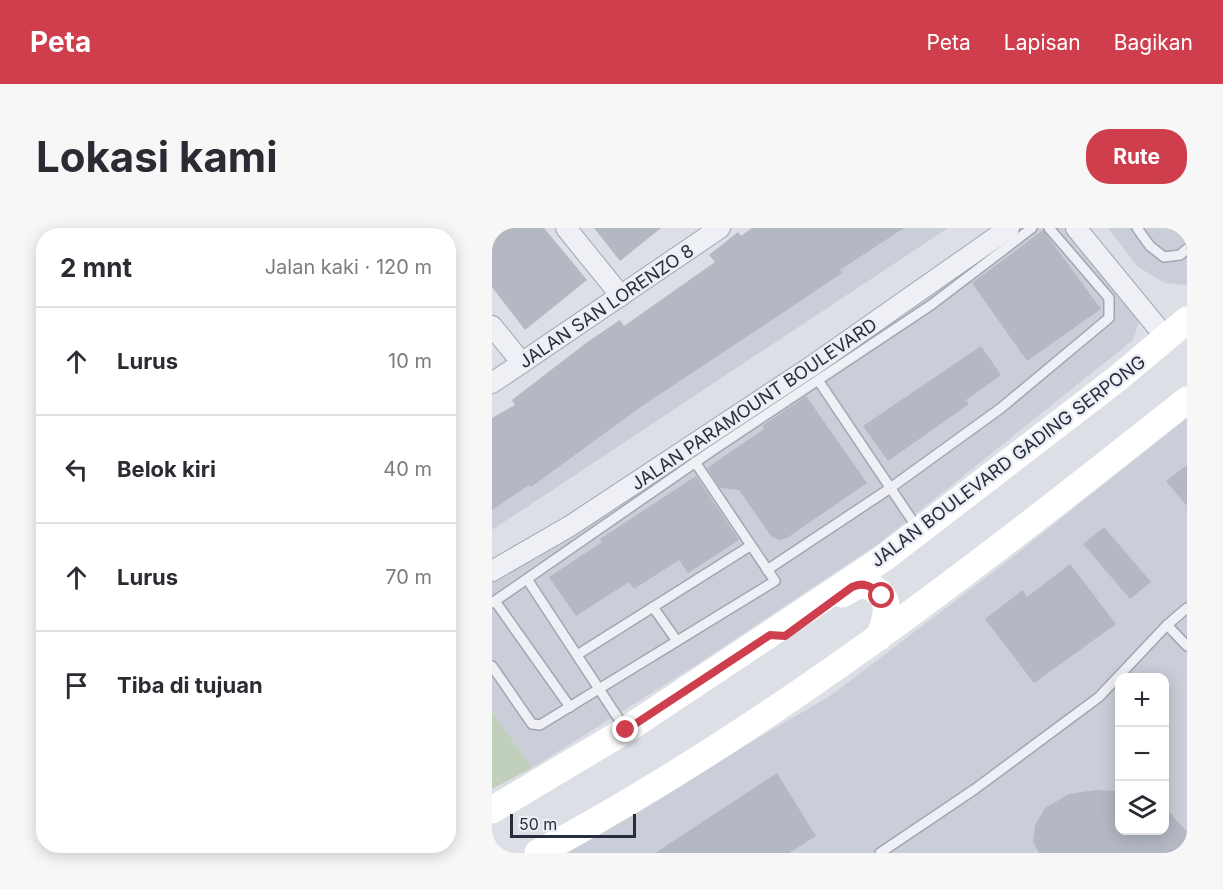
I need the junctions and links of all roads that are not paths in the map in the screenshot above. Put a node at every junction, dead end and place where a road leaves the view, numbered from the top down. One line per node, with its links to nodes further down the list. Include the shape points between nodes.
1 (566, 228): 9 (street)
2 (720, 228): 9 (street, JALAN SAN LORENZO 8)
3 (1009, 228): 24 (street, JALAN PARAMOUNT BOULEVARD, via 812,366 570,526)
4 (1032, 228): 14 (lane, via 931,305)
5 (1049, 228): 18 (lane, via 1108,298 1109,318 1000,408)
6 (1076, 228): 12 (street)
7 (1137, 228): 8 (lane, via 1164,257 1180,255)
8 (1187, 249)
9 (621, 296): 13 (street, JALAN SAN LORENZO 8)
10 (1187, 320): 12 (main road, JALAN BOULEVARD GADING SERPONG)
11 (492, 326): 13 (street)
12 (1167, 339): 19 (main road, JALAN BOULEVARD GADING SERPONG)
13 (522, 363): 15 (street, JALAN SAN LORENZO 8)
14 (818, 380): 17 (lane); 18 (lane)
15 (492, 383)
16 (1187, 400): 22 (main road)
17 (695, 462): 20 (lane); 25 (lane)
18 (889, 489): 19 (lane); 23 (lane)
19 (919, 531): 21 (main road, JALAN BOULEVARD GADING SERPONG)
20 (750, 546): 23 (lane); 27 (lane)
21 (884, 558): 22 (main road, via 884,588 904,602 917,599 970,559); 30 (main road, JALAN BOULEVARD GADING SERPONG)
22 (987, 559): 31 (main road)
23 (767, 570): 32 (lane, via 775,582)
24 (492, 572)
25 (527, 579): 26 (lane); 34 (lane)
26 (493, 602): 37 (lane)
27 (653, 607): 32 (lane); 34 (lane)
28 (1187, 609): 29 (lane)
29 (1167, 625): 33 (lane); 41 (lane, via 1099,698)
30 (770, 635): 31 (main road, via 785,636 860,584 871,586 886,602 886,622); 38 (main road, JALAN BOULEVARD GADING SERPONG)
31 (879, 637): 40 (main road, via 789,701 602,819)
32 (677, 641): 36 (lane)
33 (1187, 646)
34 (577, 655): 36 (lane)
35 (492, 666): 37 (lane, via 534,726)
36 (599, 689): 37 (lane); 38 (lane)
37 (570, 707)
38 (626, 730): 39 (main road, JALAN BOULEVARD GADING SERPONG)
39 (492, 810)
40 (538, 853)
41 (880, 853)

